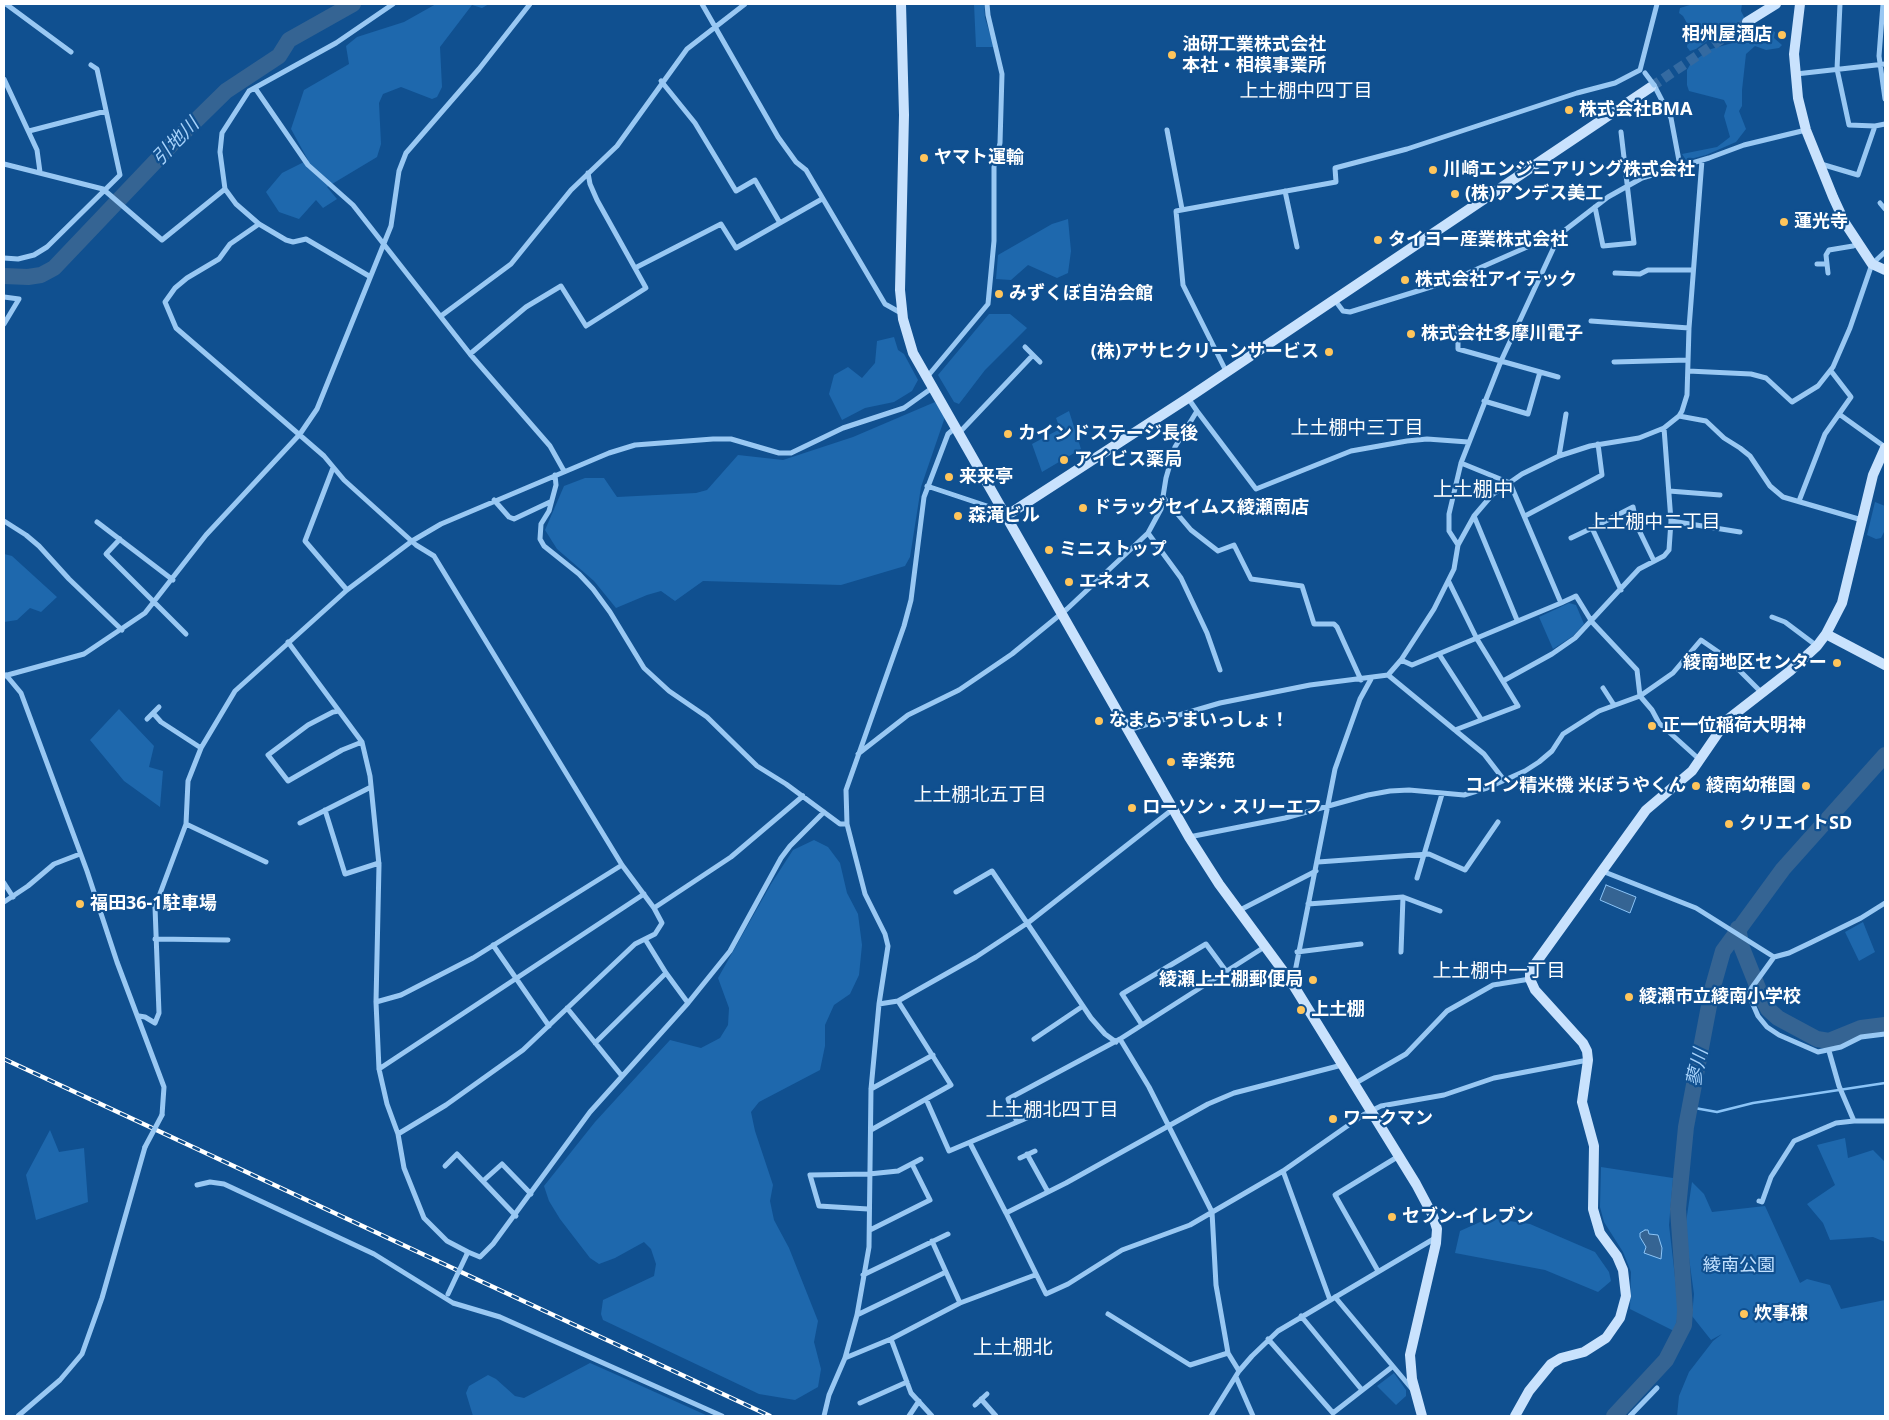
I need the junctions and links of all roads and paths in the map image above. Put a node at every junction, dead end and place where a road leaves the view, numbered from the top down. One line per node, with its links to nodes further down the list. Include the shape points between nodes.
1 (6, 4): 15 (street)
2 (393, 4): 24 (street, via 336,43)
3 (530, 4): 52 (street, via 406,153 399,170 391,226)
4 (702, 4): 14 (street)
5 (745, 4): 14 (street)
6 (901, 4): 67 (street, via 904,115)
7 (988, 4): 85 (street, via 1002,74 988,304)
8 (1658, 4): 19 (street)
9 (1776, 4): 13 (street)
10 (1800, 4): 20 (street, via 1794,54)
11 (1840, 4): 18 (street)
12 (1883, 4): 16 (street, via 1879,36)
13 (1747, 22)
14 (716, 27): 22 (street, via 687,49); 43 (street, via 778,137 806,170)
15 (71, 52)
16 (1882, 64): 18 (street); 25 (street)
17 (91, 65): 26 (street, via 97,70)
18 (1837, 69): 20 (street); 28 (street, via 1849,125)
19 (1642, 71): 36 (street, bridge, via 1672,118); 42 (street, via 1615,83 1407,149 1335,168 1336,182)
20 (1796, 74): 30 (street)
21 (4, 79): 31 (street)
22 (662, 81): 38 (street, via 617,146); 48 (street, via 695,123 736,191 755,180)
23 (1651, 86): 66 (street)
24 (255, 88): 41 (street, via 249,91 222,133 220,152); 52 (street, via 308,165 353,205)
25 (1885, 99)
26 (106, 111): 31 (street); 40 (street, via 120,175)
27 (1885, 124): 28 (street)
28 (1875, 126): 35 (street, via 1858,176)
29 (1167, 130): 46 (street)
30 (1806, 130): 33 (street, via 1744,145); 35 (street)
31 (29, 131): 37 (street, via 37,150)
32 (1621, 132): 39 (street)
33 (1702, 160): 36 (street); 60 (street)
34 (4, 164): 37 (street)
35 (1820, 164): 51 (street, via 1832,197)
36 (1680, 166): 39 (street)
37 (40, 172): 40 (street)
38 (588, 173): 59 (street, via 597,200); 68 (street, via 511,264)
39 (1628, 184): 45 (street); 45 (street, via 1634,243 1603,246)
40 (103, 189): 41 (street, via 162,240); 55 (street, via 47,247 34,255)
41 (225, 189): 49 (street, via 236,204)
42 (1285, 192): 46 (street); 53 (street)
43 (822, 199): 48 (street); 67 (street, via 885,304)
44 (1880, 203): 47 (street)
45 (1595, 207): 50 (street)
46 (1182, 209): 80 (street, via 1176,211 1183,285)
47 (1885, 209)
48 (780, 222): 59 (street, via 736,248 721,224)
49 (259, 224): 64 (street, via 286,240 306,239); 95 (street, via 230,244 219,259 187,278 165,302 176,328 188,340)
50 (1560, 234): 66 (street, via 1450,280 1350,312 1343,311); 77 (street)
51 (1858, 242): 57 (street, via 1853,246 1829,250); 58 (street)
52 (383, 245): 64 (street); 68 (street)
53 (1297, 247)
54 (1885, 252): 58 (street)
55 (4, 258)
56 (1817, 264): 57 (street)
57 (1826, 264): 63 (street)
58 (1872, 264): 61 (street); 82 (street)
59 (635, 268): 74 (street, via 646,288 586,326 561,286 526,308)
60 (1693, 270): 62 (street); 72 (street)
61 (1885, 270)
62 (1615, 273)
63 (1828, 273)
64 (369, 276): 95 (street, via 317,409)
65 (4, 297): 70 (street, via 19,299)
66 (1334, 299): 80 (street)
67 (902, 313): 85 (street, via 913,353)
68 (441, 316): 74 (street)
69 (1591, 320): 72 (street)
70 (4, 324)
71 (1458, 328): 77 (street, via 1458,349)
72 (1689, 328): 76 (street)
73 (1025, 347): 75 (street)
74 (470, 354): 102 (street, via 550,446)
75 (1033, 355): 78 (street); 94 (street)
76 (1688, 360): 79 (street); 81 (street)
77 (1501, 361): 83 (street); 88 (street)
78 (1040, 362)
79 (1614, 362)
80 (1226, 371): 87 (street)
81 (1688, 371): 82 (street, via 1751,374 1766,378 1792,402 1818,386); 92 (street, via 1685,406)
82 (1831, 371): 91 (street, via 1851,397)
83 (1540, 372): 84 (street); 88 (street, via 1528,414)
84 (1558, 377)
85 (927, 378): 86 (street)
86 (933, 387): 94 (street); 102 (street, via 904,408 842,428 791,453 779,453 731,439 650,443 609,453)
87 (1188, 398): 89 (street); 112 (street)
88 (1484, 401): 96 (street)
89 (1197, 411): 96 (street, via 1256,489 1351,451 1407,440); 108 (street, via 1176,447)
90 (1566, 414): 99 (street)
91 (1839, 414): 98 (street); 111 (street, via 1826,434)
92 (1679, 416): 93 (street); 111 (street, via 1706,421 1750,456 1770,486 1783,497)
93 (1664, 428): 97 (street, via 1639,438); 106 (street)
94 (957, 430): 105 (street, via 948,434); 112 (street)
95 (300, 434): 101 (street); 127 (street, via 206,535)
96 (1468, 442): 100 (street)
97 (1598, 444): 99 (street); 114 (street, via 1602,475)
98 (1885, 447): 117 (street, via 1873,475)
99 (1560, 456): 104 (street)
100 (1461, 463): 104 (street); 125 (street, via 1448,531)
101 (333, 468): 124 (street); 129 (street, via 305,542)
102 (564, 471): 103 (street)
103 (555, 475): 109 (street); 110 (street, via 556,486)
104 (1510, 482): 113 (street, via 1492,495); 114 (street)
105 (927, 486): 112 (street); 165 (street, via 911,600)
106 (1669, 491): 107 (street); 116 (street)
107 (1720, 495)
108 (1163, 497): 121 (street, via 1161,509); 150 (street, via 1191,530 1218,551 1234,545 1251,579 1302,586 1314,624 1334,624 1337,627)
109 (494, 500): 110 (street, via 514,519); 124 (street)
110 (550, 502): 170 (street, via 539,532 540,539 593,589 644,668 669,691 707,717 749,760)
111 (1799, 502): 117 (street)
112 (1004, 512): 133 (street)
113 (1474, 516): 125 (street); 135 (street)
114 (1525, 516): 132 (street)
115 (4, 521): 137 (street, via 39,546 69,580)
116 (1671, 521): 120 (street); 126 (street, via 1669,550)
117 (1862, 521): 139 (street, via 1842,603)
118 (97, 522): 123 (street)
119 (1592, 528): 122 (street); 126 (street, via 1633,507 1637,526); 130 (street)
120 (1740, 532)
121 (1148, 534): 133 (street); 146 (street, via 1181,578)
122 (1571, 538)
123 (120, 540): 127 (street); 131 (street, via 106,554)
124 (412, 541): 129 (street); 185 (street, via 434,556)
125 (1458, 545): 128 (street)
126 (1654, 561): 130 (street, via 1639,569)
127 (172, 580): 131 (street)
128 (1449, 582): 140 (street); 144 (street)
129 (347, 590): 141 (street)
130 (1621, 590): 136 (street)
131 (155, 603): 137 (street); 138 (street)
132 (1561, 603): 135 (street); 136 (street, via 1576,596)
133 (1062, 613): 161 (street); 165 (street, via 1012,654 959,690 908,715)
134 (1772, 617): 142 (street, via 1785,622)
135 (1518, 620): 140 (street)
136 (1592, 622): 151 (street, via 1552,654); 154 (street, via 1637,670)
137 (122, 630): 147 (street, via 84,654)
138 (186, 634)
139 (1826, 634): 142 (street); 145 (street)
140 (1477, 639): 143 (street); 151 (street)
141 (288, 642): 157 (street); 164 (street, via 235,691)
142 (1817, 646): 153 (street)
143 (1439, 654): 144 (street, via 1412,665); 160 (street)
144 (1401, 660): 148 (street)
145 (1885, 665)
146 (1220, 670)
147 (5, 675): 180 (street, via 21,693)
148 (1388, 675): 149 (street); 162 (street)
149 (1371, 679): 150 (street); 171 (street, via 1347,732 1335,769)
150 (1361, 680): 161 (street, via 1310,685 1220,703)
151 (1503, 681): 160 (street, via 1518,706)
152 (1603, 688): 156 (street)
153 (1763, 694): 154 (street, via 1727,658 1701,640 1673,673); 166 (street, via 1727,720)
154 (1640, 696): 156 (street); 166 (street, via 1664,728)
155 (160, 706): 158 (street)
156 (1614, 706): 167 (street, via 1599,711 1570,729 1539,762)
157 (339, 711): 163 (street); 163 (street, via 308,725 268,755 288,781)
158 (153, 713): 159 (street); 164 (street, via 161,722)
159 (146, 719)
160 (1481, 719): 162 (street)
161 (1128, 730): 172 (street)
162 (1455, 730): 167 (street, via 1484,754)
163 (362, 742): 168 (street)
164 (201, 748): 177 (street, via 188,781)
165 (858, 754): 178 (street, via 846,790)
166 (1700, 760): 187 (street, via 1646,810)
167 (1504, 780): 169 (street, via 1464,795)
168 (371, 787): 173 (street); 184 (street)
169 (1442, 794): 171 (street, via 1390,791); 181 (street)
170 (803, 796): 174 (street); 197 (street, via 731,857)
171 (1328, 807): 179 (street); 183 (street)
172 (1174, 809): 179 (street); 200 (street)
173 (326, 810): 176 (street); 184 (street, via 345,874)
174 (824, 812): 178 (street, via 840,824); 217 (street, via 781,858 730,951)
175 (1498, 822): 181 (street, via 1465,870)
176 (300, 823)
177 (186, 824): 182 (street); 201 (street, via 155,907)
178 (847, 824): 218 (street, via 865,894 888,946)
179 (1189, 837): 198 (street, via 1211,873)
180 (80, 854): 192 (street, via 54,864); 221 (street)
181 (1425, 854): 183 (street); 188 (street)
182 (266, 862)
183 (1318, 862): 186 (street)
184 (379, 863): 216 (street)
185 (622, 865): 191 (street); 205 (street)
186 (1316, 871): 196 (street); 198 (street)
187 (1602, 871): 209 (street, via 1696,908); 213 (street, via 1533,965)
188 (1417, 878)
189 (4, 883): 192 (street)
190 (956, 892): 200 (street, via 992,870)
191 (644, 894): 197 (street); 212 (street)
192 (13, 897): 194 (street)
193 (1403, 897): 196 (street); 199 (street); 208 (street)
194 (4, 902)
195 (1885, 903): 209 (street, via 1810,943)
196 (1308, 904): 207 (street)
197 (654, 908): 202 (street, via 662,923 660,929)
198 (1240, 910): 206 (street)
199 (1440, 911)
200 (1029, 922): 215 (street, via 976,957); 219 (street)
201 (155, 939): 203 (street); 221 (street, via 159,1012 155,1023)
202 (646, 939): 211 (street); 220 (street, via 635,944)
203 (228, 940)
204 (1361, 944): 207 (street)
205 (493, 945): 212 (street); 216 (street, via 401,995)
206 (1266, 945): 210 (street); 214 (street)
207 (1298, 952): 214 (street)
208 (1402, 952)
209 (1774, 957): 228 (street, via 1748,993 1754,1010 1779,1036 1818,1052)
210 (1226, 971): 222 (street); 222 (street, via 1206,944 1122,994)
211 (666, 973): 217 (street); 227 (street)
212 (516, 978): 223 (street); 232 (street)
213 (1530, 979): 230 (street, via 1535,990 1583,1043); 234 (street, via 1493,985 1447,1011 1406,1054)
214 (1292, 983): 231 (street)
215 (898, 1001): 218 (street); 229 (street)
216 (376, 1002): 232 (street)
217 (688, 1003): 233 (street)
218 (879, 1004): 235 (street)
219 (1083, 1006): 225 (street); 226 (street, via 1105,1034)
220 (567, 1008): 223 (street); 227 (street)
221 (139, 1016): 295 (street, bridge, via 164,1087 162,1115 145,1147 102,1298 82,1354 60,1380)
222 (1142, 1025): 226 (street)
223 (549, 1026): 244 (street, via 523,1050 446,1105)
224 (1885, 1034): 228 (street, via 1861,1037)
225 (1034, 1039)
226 (1118, 1040): 241 (street, via 1008,1099); 242 (street)
227 (595, 1043): 233 (street)
228 (1829, 1051): 239 (street)
229 (933, 1055): 235 (street); 236 (street, via 951,1085)
230 (1588, 1060): 237 (street, via 1494,1078 1444,1095 1381,1106); 304 (street, via 1582,1102 1594,1146 1593,1209 1600,1233 1623,1270 1626,1296 1620,1318 1606,1338 1584,1352 1551,1364 1529,1391)
231 (1342, 1065): 234 (street); 242 (street, via 1234,1093)
232 (379, 1069): 244 (street)
233 (622, 1076): 258 (street, via 590,1112)
234 (1354, 1084): 237 (street)
235 (871, 1089): 243 (street)
236 (926, 1099): 243 (street); 245 (street, via 949,1150)
237 (1371, 1111): 248 (street); 253 (street)
238 (1041, 1112): 241 (street)
239 (1854, 1121): 240 (street); 259 (street, via 1836,1123 1794,1140 1771,1177 1762,1202)
240 (1885, 1121)
241 (1017, 1122): 245 (street)
242 (1169, 1125): 257 (street); 261 (street)
243 (871, 1130): 254 (street)
244 (398, 1134): 268 (street, via 404,1168 424,1218 447,1241)
245 (970, 1142): 262 (street)
246 (1035, 1151): 247 (street)
247 (1027, 1154): 249 (street); 257 (street)
248 (1399, 1156): 266 (street, via 1433,1216); 269 (street, via 1335,1195)
249 (1020, 1158)
250 (921, 1159): 251 (street)
251 (912, 1164): 254 (street, via 898,1171); 264 (street, via 930,1200)
252 (445, 1166): 255 (street, via 457,1154)
253 (1283, 1171): 261 (street); 274 (street)
254 (868, 1174): 260 (street); 260 (street, via 810,1174 819,1206)
255 (483, 1181): 258 (street, via 502,1164); 263 (street)
256 (197, 1185): 273 (street, via 210,1182 224,1184 374,1254)
257 (1048, 1192): 262 (street)
258 (531, 1194): 263 (street)
259 (1759, 1202)
260 (868, 1208): 264 (street)
261 (1212, 1212): 272 (street, via 1190,1225 1122,1250 1046,1294); 281 (street, via 1214,1272)
262 (1006, 1213): 272 (street)
263 (516, 1216): 268 (street, via 480,1256)
264 (870, 1230): 271 (street)
265 (948, 1234): 267 (street)
266 (1437, 1236): 269 (street); 290 (street, via 1410,1355)
267 (932, 1241): 270 (street); 271 (street)
268 (468, 1253): 273 (street, bridge)
269 (1378, 1271): 274 (street)
270 (946, 1272): 275 (street); 277 (street)
271 (864, 1275): 277 (street)
272 (1035, 1275): 275 (street)
273 (447, 1297): 296 (street, via 500,1316)
274 (1332, 1298): 278 (street); 283 (street)
275 (960, 1303): 279 (street)
276 (1108, 1314): 281 (street, via 1190,1366)
277 (857, 1315): 282 (street)
278 (1301, 1316): 280 (street); 288 (street)
279 (891, 1339): 282 (street); 286 (street)
280 (1268, 1339): 284 (street); 288 (street, via 1333,1414)
281 (1228, 1353): 284 (street)
282 (845, 1358): 297 (street)
283 (1392, 1367): 288 (street); 290 (street)
284 (1239, 1371): 285 (street)
285 (1236, 1377): 301 (street); 302 (street)
286 (907, 1382): 292 (street); 293 (street)
287 (1657, 1388): 305 (street)
288 (1362, 1390)
289 (987, 1394): 291 (street)
290 (1415, 1394): 303 (street)
291 (981, 1399): 294 (street); 300 (street)
292 (919, 1401): 298 (street); 299 (street)
293 (860, 1403)
294 (975, 1405)
295 (18, 1416)
296 (722, 1416)
297 (824, 1416)
298 (909, 1416)
299 (932, 1416)
300 (996, 1416)
301 (1211, 1416)
302 (1253, 1416)
303 (1422, 1416)
304 (1515, 1416)
305 (1630, 1416)

